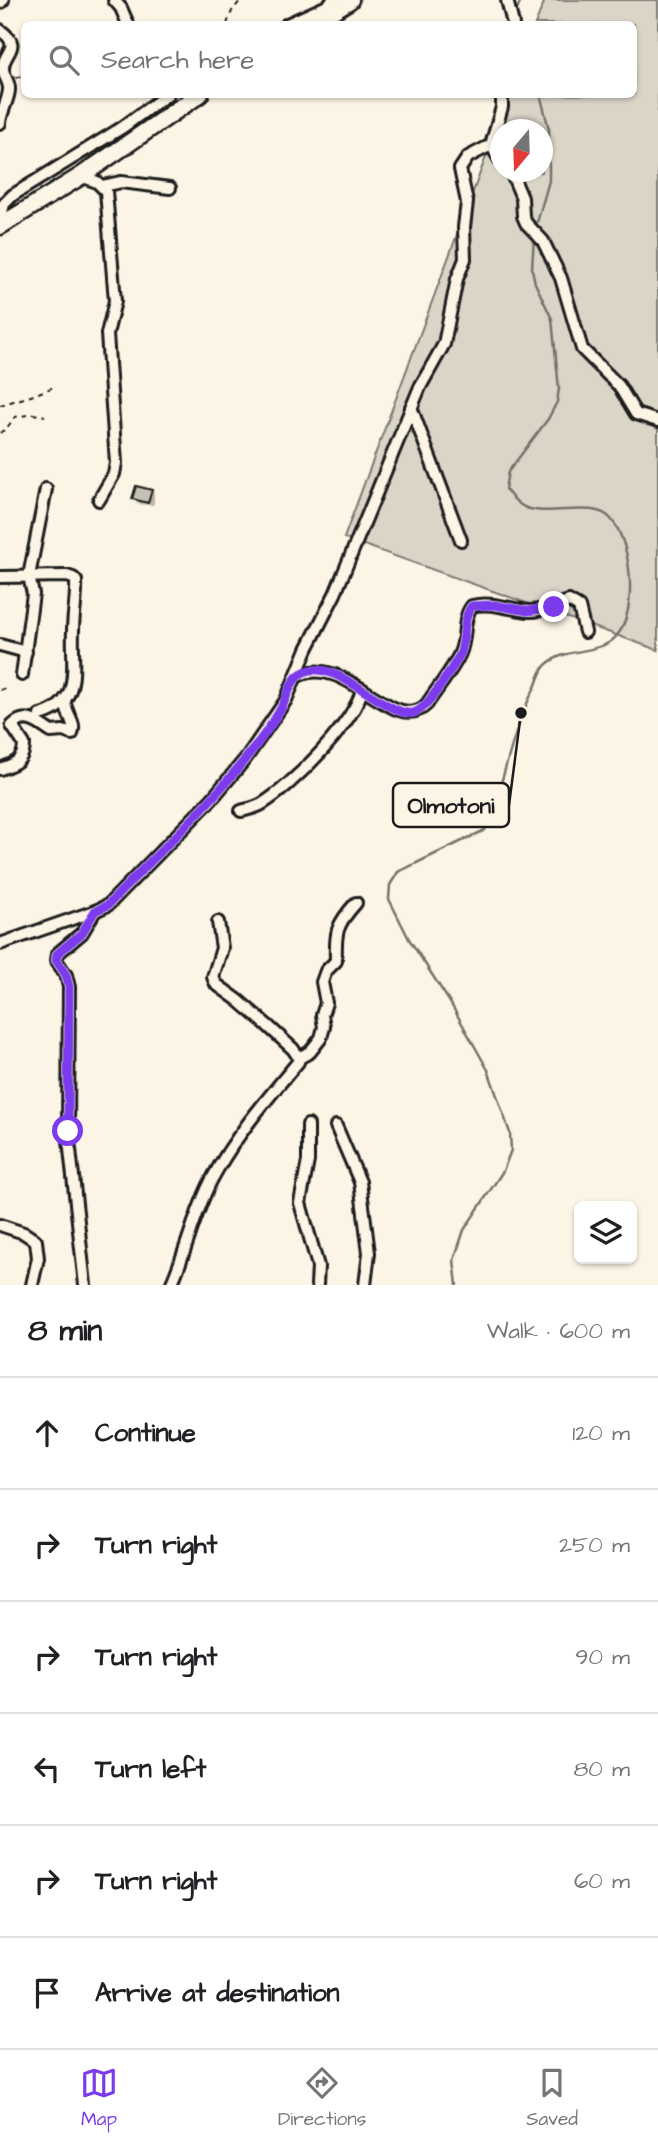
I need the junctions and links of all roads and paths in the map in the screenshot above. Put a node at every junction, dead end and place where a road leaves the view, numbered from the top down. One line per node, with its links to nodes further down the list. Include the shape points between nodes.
1 (114, 0): 6 (street)
2 (241, 0): 7 (path)
3 (333, 0): 8 (street)
4 (350, 0): 9 (street)
5 (507, 0): 10 (street)
6 (127, 21)
7 (228, 21)
8 (293, 21)
9 (315, 21)
10 (512, 21)
11 (0, 30): 12 (street, via 11,40 10,54)
12 (2, 66): 17 (street, via 9,89)
13 (165, 98): 24 (street)
14 (194, 98): 19 (street)
15 (502, 98): 16 (street)
16 (499, 119)
17 (0, 123)
18 (490, 146): 28 (street, via 467,157 460,169 467,202 465,259 444,344)
19 (81, 176): 21 (street); 25 (street)
20 (515, 182): 30 (street, via 526,223 543,241 561,278 582,349 618,386 636,414)
21 (103, 186): 22 (street, via 121,182); 33 (street, via 115,300 107,334 116,463)
22 (170, 188)
23 (0, 191): 24 (street)
24 (4, 204): 25 (street)
25 (0, 223)
26 (56, 386): 27 (path)
27 (0, 405)
28 (411, 407): 34 (street); 41 (street)
29 (45, 416): 31 (path, via 15,416)
30 (658, 421)
31 (0, 433)
32 (46, 489): 35 (street)
33 (99, 500)
34 (461, 540)
35 (29, 576): 36 (street); 39 (street, via 33,594); 45 (street, via 67,576 76,581 75,677)
36 (0, 578)
37 (585, 632): 43 (street, via 579,607 569,601 536,610 477,605 467,613 460,655 421,709 412,713 397,710)
38 (0, 645): 39 (street)
39 (26, 652): 40 (street)
40 (22, 675)
41 (296, 677): 43 (street, via 316,670); 50 (street, via 279,713 219,790 108,905)
42 (6, 688): 44 (path)
43 (362, 689): 48 (street, via 357,704 325,748 273,796)
44 (0, 690)
45 (65, 699): 46 (street); 47 (street, via 74,725 72,734 51,732 28,718 19,721 12,726 24,744 22,756 16,764)
46 (40, 715)
47 (0, 769)
48 (241, 811)
49 (356, 903): 53 (street, via 336,929 336,961 322,982 326,1003 321,1038)
50 (95, 911): 52 (street); 58 (street, via 82,933 56,960 69,987 68,1131)
51 (218, 922): 53 (street, via 222,948 213,977 216,984)
52 (0, 944)
53 (299, 1058): 59 (street, via 251,1118 212,1180 191,1225)
54 (308, 1125): 60 (street, via 308,1161 300,1203 318,1266)
55 (336, 1126): 61 (street, via 360,1182 369,1253)
56 (0, 1225): 57 (street, via 36,1241 38,1258)
57 (32, 1285)
58 (85, 1285)
59 (172, 1285)
60 (317, 1285)
61 (365, 1285)

